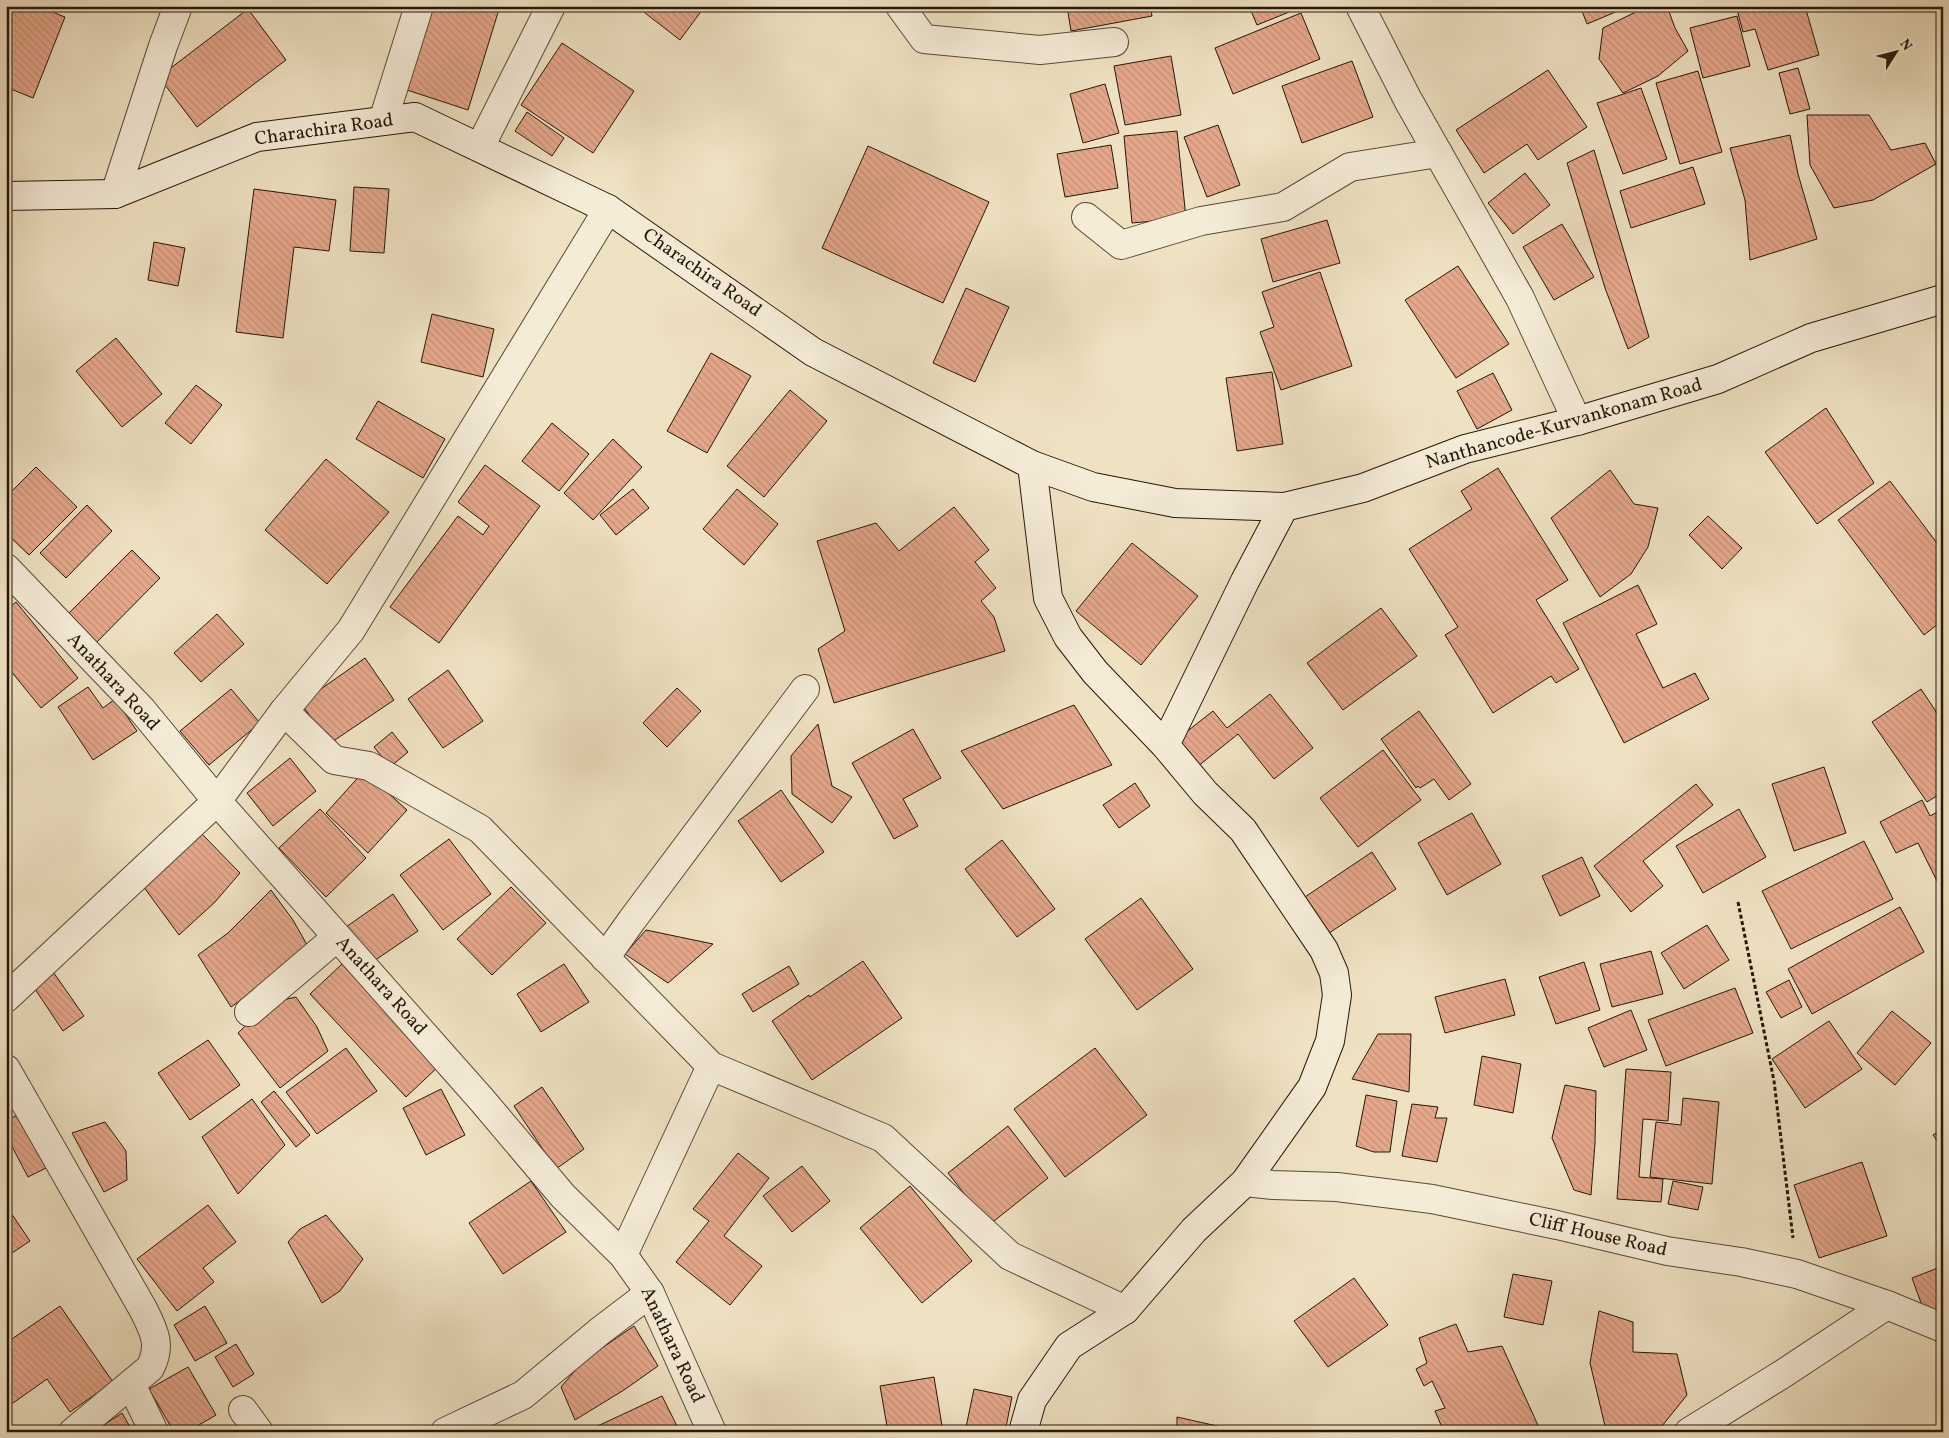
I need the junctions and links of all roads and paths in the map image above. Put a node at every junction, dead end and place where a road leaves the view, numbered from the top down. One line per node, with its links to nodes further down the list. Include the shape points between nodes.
1 (178, 6): 10 (street)
2 (419, 6): 7 (street)
3 (551, 6): 8 (street)
4 (900, 6): 6 (street, via 924,39 1040,50)
5 (1360, 6): 9 (street)
6 (1114, 42)
7 (383, 121): 8 (street, Charachira Road, via 415,117); 10 (street, Charachira Road, via 257,137)
8 (480, 147): 12 (street, Charachira Road)
9 (1438, 153): 13 (street, via 1350,167 1283,207 1201,221 1121,245); 15 (street, via 1520,298)
10 (115, 194): 11 (street, Charachira Road)
11 (6, 196)
12 (608, 209): 16 (street, Charachira Road, via 813,352); 20 (street, via 351,630)
13 (1086, 217)
14 (1943, 299): 15 (street, Nanthancode-Kurvankonam Road, via 1811,338 1718,379)
15 (1577, 421): 17 (street, Nanthancode-Kurvankonam Road, via 1465,449 1363,488)
16 (1032, 465): 17 (street, Charachira Road, via 1093,487 1175,503); 21 (street, via 1048,598 1068,637 1094,672)
17 (1284, 507): 21 (street)
18 (6, 568): 22 (street, Anathara Road, via 142,710)
19 (805, 688): 25 (street)
20 (284, 711): 22 (street); 25 (street, via 334,760 369,766 480,829)
21 (1165, 745): 30 (street, via 1205,793 1243,830 1324,950 1334,973 1337,995 1330,1041 1312,1088)
22 (217, 801): 24 (street, Anathara Road); 26 (street)
23 (1738, 902): 32 (path, via 1774,1081)
24 (337, 937): 27 (street); 31 (street, Anathara Road, via 563,1196)
25 (605, 958): 28 (street)
26 (6, 998)
27 (249, 1012)
28 (711, 1066): 31 (street); 35 (street, via 883,1138 1010,1256)
29 (6, 1069): 37 (street, via 156,1339 155,1358 150,1368)
30 (1245, 1182): 32 (street, Cliff House Road, via 1337,1187 1432,1199 1667,1251); 35 (street, via 1194,1230)
31 (623, 1255): 33 (street, Anathara Road)
32 (1797, 1274): 34 (street, Cliff House Road)
33 (650, 1293): 40 (street, via 523,1395); 41 (street, Anathara Road)
34 (1887, 1305): 36 (street, Cliff House Road); 43 (street)
35 (1125, 1310): 42 (street, via 1069,1346 1032,1400)
36 (1943, 1328)
37 (131, 1384): 38 (street); 39 (street)
38 (73, 1432)
39 (154, 1432)
40 (445, 1432)
41 (712, 1432)
42 (1023, 1432)
43 (1689, 1432)

